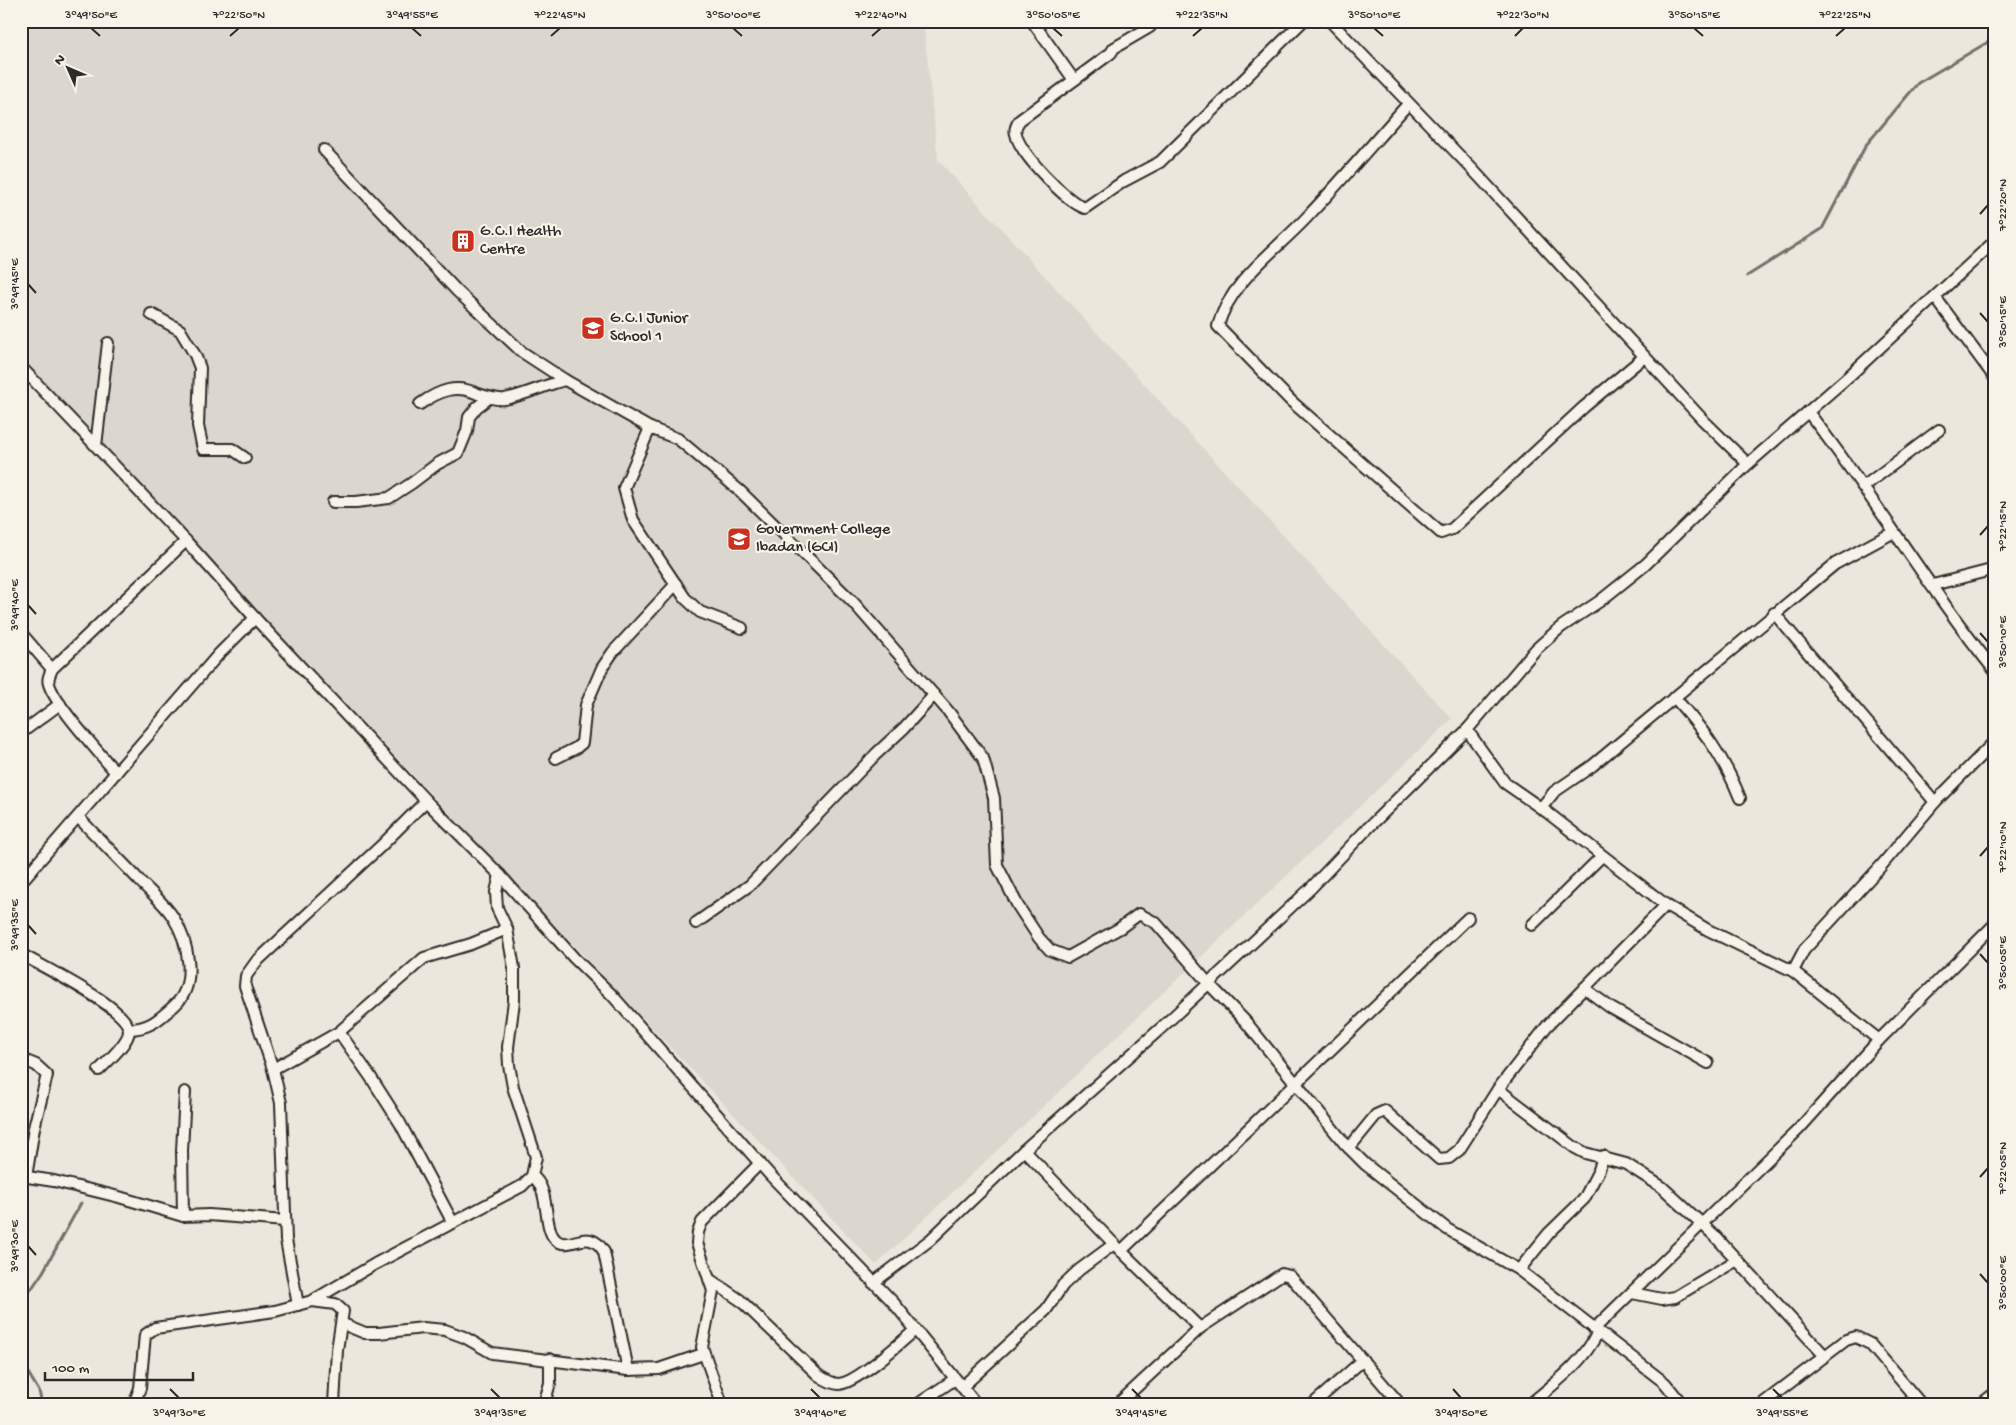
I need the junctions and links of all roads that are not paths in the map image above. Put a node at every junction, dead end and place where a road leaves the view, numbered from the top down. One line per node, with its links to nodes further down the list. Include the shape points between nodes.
1 (1032, 21): 5 (street)
2 (1303, 21): 5 (street, via 1160,162 1124,181 1085,208 1064,196 1038,168 1015,133 1020,120)
3 (1330, 21): 6 (street)
4 (1150, 27): 5 (street, via 1114,48)
5 (1074, 80)
6 (1408, 104): 12 (street, via 1474,171); 12 (street, via 1308,216 1243,281 1221,314 1218,326 1235,345 1291,401 1441,534 1452,530 1584,407)
7 (324, 150): 15 (street, via 457,291 522,352)
8 (1995, 241): 9 (street)
9 (1935, 297): 14 (street); 18 (street)
10 (152, 314): 22 (street, via 180,330 196,355 200,368 198,426 203,449 232,449)
11 (108, 343): 21 (street)
12 (1644, 357): 23 (street)
13 (21, 367): 21 (street)
14 (1995, 378)
15 (565, 380): 16 (street, via 504,399); 19 (street)
16 (489, 398): 17 (street, via 453,388); 25 (street, via 469,417 458,453 389,498)
17 (420, 404)
18 (1808, 412): 23 (street); 24 (street)
19 (650, 428): 29 (street, via 624,488 632,520); 37 (street, via 678,439 740,491 853,602)
20 (1939, 430): 24 (street)
21 (96, 446): 27 (street)
22 (245, 458)
23 (1748, 464): 40 (street, via 1645,565 1536,649)
24 (1863, 487): 26 (street)
25 (333, 502)
26 (1894, 532): 30 (street); 31 (street, via 1835,564)
27 (186, 541): 32 (street); 35 (street)
28 (1995, 569): 30 (street)
29 (676, 584): 33 (street, via 700,612); 43 (street, via 613,652 602,668 586,705 582,743)
30 (1933, 585): 36 (street)
31 (1774, 614): 38 (street); 49 (street)
32 (255, 618): 44 (street, via 218,655); 47 (street)
33 (742, 628)
34 (21, 633): 35 (street)
35 (52, 669): 39 (street, via 49,684)
36 (1995, 671)
37 (934, 694): 57 (street, via 750,885); 63 (street, via 983,758 994,798 998,865 1018,906 1050,950 1068,957 1139,914 1156,923)
38 (1674, 697): 45 (street, via 1592,766); 46 (street, via 1710,738 1728,768)
39 (60, 704): 41 (street); 44 (street)
40 (1467, 730): 48 (street, via 1505,783); 63 (street, via 1311,888)
41 (21, 733)
42 (1995, 741): 49 (street)
43 (556, 758)
44 (116, 773): 51 (street)
45 (1554, 792): 48 (street); 50 (street)
46 (1740, 798)
47 (426, 800): 53 (street); 70 (street, via 277,941 246,976 245,986)
48 (1530, 800): 50 (street)
49 (1935, 802): 62 (street, via 1804,950)
50 (1541, 808): 52 (street)
51 (78, 817): 54 (street); 65 (street, via 172,915 188,958 186,991 181,999 153,1024)
52 (1602, 856): 55 (street); 59 (street)
53 (500, 875): 60 (street, via 497,908); 78 (street, via 664,1052)
54 (21, 882)
55 (1666, 905): 62 (street, via 1708,930); 64 (street)
56 (1468, 918): 72 (street)
57 (696, 923)
58 (1995, 924): 67 (street)
59 (1532, 925)
60 (507, 929): 66 (street, via 424,958); 79 (street, via 514,968 509,1065 536,1157)
61 (21, 954): 65 (street, via 109,1006 126,1021)
62 (1793, 971): 67 (street)
63 (1209, 984): 72 (street); 76 (street)
64 (1584, 988): 69 (street, via 1611,1008); 73 (street, via 1547,1026)
65 (129, 1030): 71 (street, via 128,1037)
66 (339, 1032): 70 (street); 83 (street, via 400,1123)
67 (1879, 1040): 84 (street, via 1799,1129)
68 (21, 1059): 80 (street, via 36,1065 47,1076)
69 (1708, 1063)
70 (273, 1069): 82 (street, via 283,1120)
71 (99, 1070)
72 (1298, 1082): 75 (street); 85 (street)
73 (1498, 1089): 75 (street, via 1459,1150 1449,1158 1439,1158 1385,1111 1376,1115); 77 (street, via 1574,1147)
74 (186, 1092): 81 (street, via 182,1151)
75 (1349, 1148): 87 (street, via 1447,1229)
76 (1024, 1150): 85 (street); 89 (street, via 930,1240)
77 (1603, 1156): 84 (street, via 1626,1164 1662,1187); 87 (street, via 1584,1200 1549,1233)
78 (760, 1163): 88 (street, via 702,1222 697,1243); 89 (street)
79 (532, 1176): 83 (street, via 522,1186); 101 (street, via 540,1184 552,1233 557,1241 590,1239 596,1241 604,1252)
80 (24, 1177): 81 (street, via 119,1197)
81 (183, 1216): 82 (street)
82 (285, 1221): 92 (street)
83 (453, 1223): 91 (street)
84 (1702, 1224): 86 (street); 90 (street)
85 (1118, 1248): 94 (street); 102 (street, via 1079,1270 1063,1285 1046,1310)
86 (1736, 1260): 90 (street, via 1675,1297 1662,1299); 98 (street)
87 (1519, 1270): 96 (street)
88 (709, 1279): 95 (street, via 740,1300 818,1375 830,1382 840,1384 873,1366); 97 (street, via 713,1290 704,1331)
89 (872, 1283): 95 (street, via 893,1302)
90 (1632, 1293): 96 (street)
91 (312, 1301): 92 (street); 93 (street, via 335,1304 344,1311)
92 (298, 1305): 104 (street, via 266,1313 155,1328 145,1336 140,1388)
93 (343, 1324): 99 (street, via 379,1333 423,1328 445,1330 492,1353); 105 (street, via 337,1350)
94 (1200, 1328): 100 (street, via 1282,1274 1290,1276); 110 (street)
95 (915, 1330): 102 (street)
96 (1596, 1331): 113 (street, via 1591,1346 1568,1372); 114 (street, via 1665,1383)
97 (703, 1354): 101 (street, via 659,1369); 107 (street)
98 (1825, 1356): 115 (street); 116 (street, via 1846,1340 1856,1337 1870,1344)
99 (550, 1358): 101 (street); 106 (street, via 550,1383)
100 (1363, 1360): 111 (street); 112 (street)
101 (628, 1370)
102 (958, 1383): 108 (street); 109 (street)
103 (1995, 1393): 117 (street)
104 (134, 1404)
105 (334, 1404)
106 (544, 1404)
107 (722, 1404)
108 (918, 1404)
109 (976, 1404)
110 (1118, 1404)
111 (1313, 1404)
112 (1400, 1404)
113 (1530, 1404)
114 (1682, 1404)
115 (1762, 1404)
116 (1921, 1404)
117 (1981, 1404)

